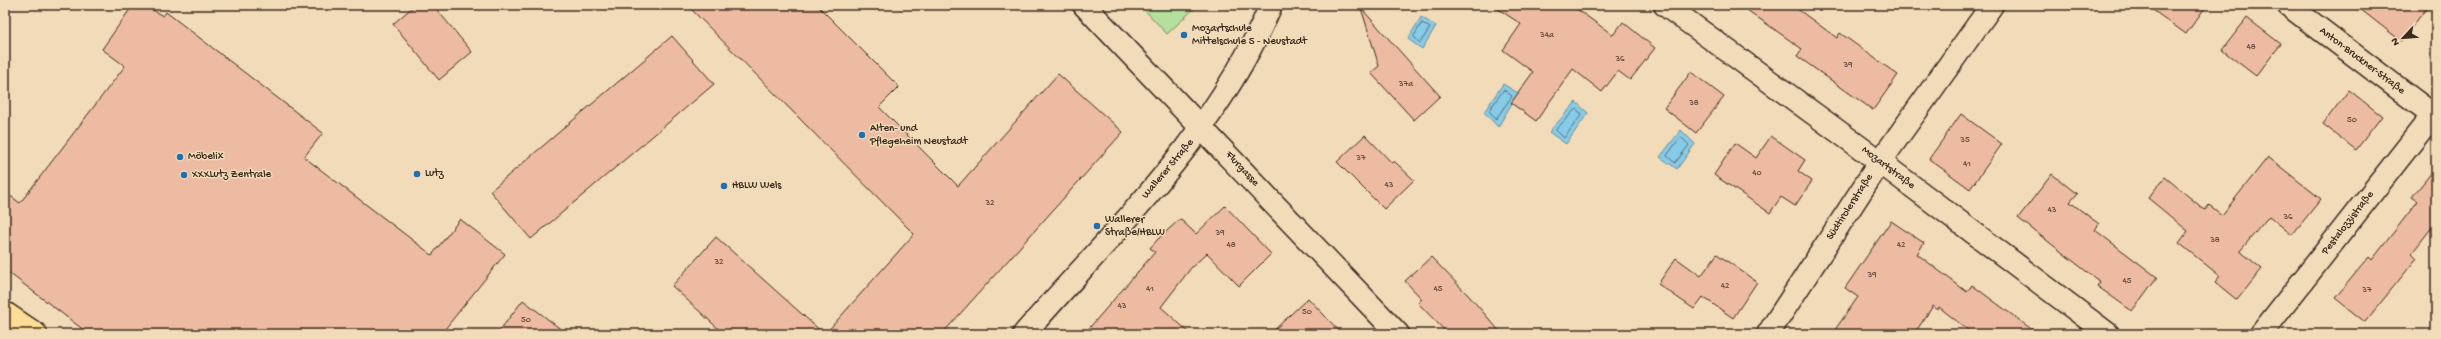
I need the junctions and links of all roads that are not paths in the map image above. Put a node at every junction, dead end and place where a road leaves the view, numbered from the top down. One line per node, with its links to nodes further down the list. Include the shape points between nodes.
1 (1084, 5): 7 (street, Flurgasse)
2 (1271, 5): 7 (street, Wallerer Straße, via 1259,34 1221,100)
3 (1665, 5): 8 (street, Mozartstraße)
4 (1992, 5): 8 (street, Südtirolerstraße)
5 (2288, 5): 6 (street, Anton-Bruckner-Straße)
6 (2435, 114): 15 (street, Pestalozzistraße)
7 (1201, 128): 11 (street, Wallerer Straße, via 1179,159); 12 (street, Flurgasse)
8 (1880, 162): 13 (street, Südtirolerstraße); 14 (street, Mozartstraße)
9 (5, 313): 10 (main road)
10 (32, 333)
11 (1024, 334)
12 (1398, 334)
13 (1768, 334)
14 (2108, 334)
15 (2261, 334)

